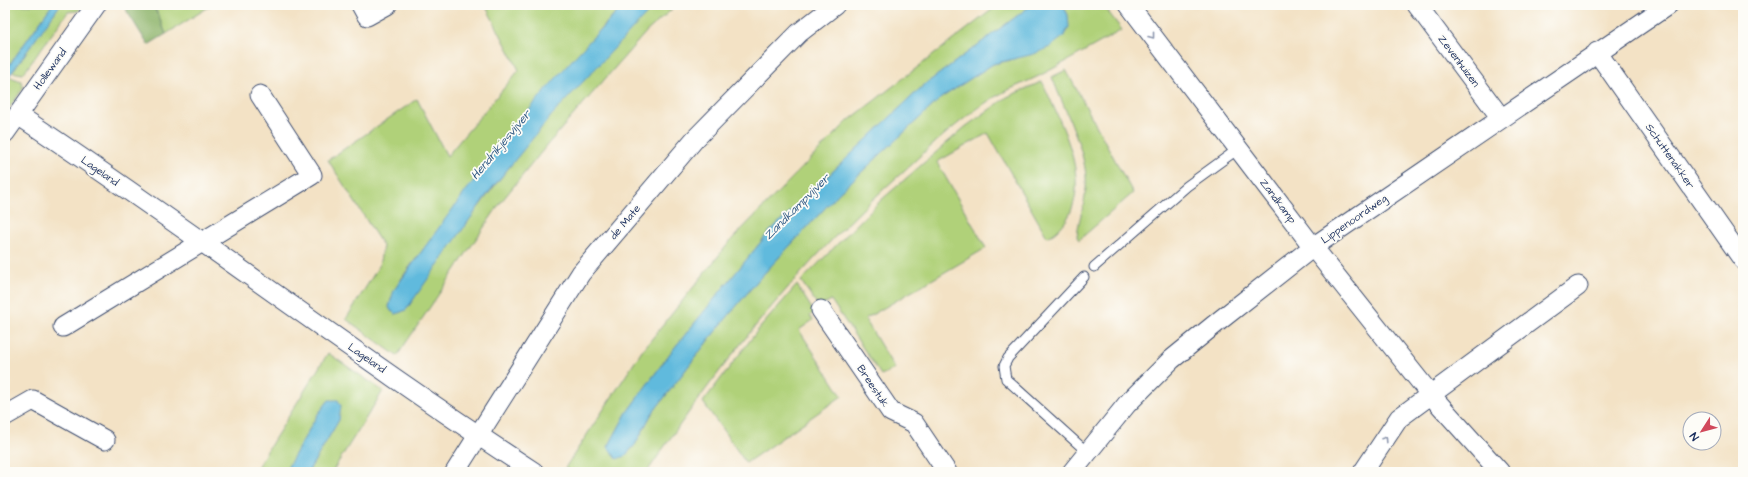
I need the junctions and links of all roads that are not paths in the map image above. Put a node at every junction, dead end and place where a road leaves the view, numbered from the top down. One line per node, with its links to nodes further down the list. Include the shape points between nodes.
1 (96, 5): 10 (street, Hollewand)
2 (361, 5): 3 (street, via 367,16)
3 (387, 5)
4 (835, 5): 24 (street, de Mate, via 799,34 694,140 581,273)
5 (1129, 5): 13 (street, Zandkamp, one-way to 13)
6 (1417, 5): 11 (street, Zevenhuizen)
7 (1668, 5): 8 (street, Lippenoordweg)
8 (1597, 52): 11 (street, Lippenoordweg); 16 (street, Schuttenakker)
9 (260, 95): 14 (street, via 312,175)
10 (18, 115): 12 (street, Hollewand); 14 (street, Lageland)
11 (1501, 118): 15 (street, Lippenoordweg)
12 (5, 134)
13 (1238, 149): 15 (street, Zandkamp); 17 (lane, via 1187,186)
14 (203, 241): 21 (street); 24 (street, Lageland)
15 (1313, 247): 22 (street, Zandkamp); 26 (street, Lippenoordweg, via 1171,360 1127,404)
16 (1743, 260)
17 (1094, 267)
18 (1084, 276): 26 (lane, via 1008,358 1004,366 1006,379)
19 (1578, 286): 22 (street)
20 (821, 310): 29 (street, Breestuk, via 890,412 914,424)
21 (63, 327)
22 (1430, 394): 31 (street, one-way to 22, via 1399,418); 32 (street, Zandkamp)
23 (5, 416): 25 (street, via 34,400)
24 (477, 435): 27 (street, de Mate); 28 (street, Lageland)
25 (105, 440)
26 (1087, 452): 30 (street, Lippenoordweg)
27 (455, 472)
28 (534, 472)
29 (947, 472)
30 (1072, 472)
31 (1363, 472)
32 (1500, 472)

